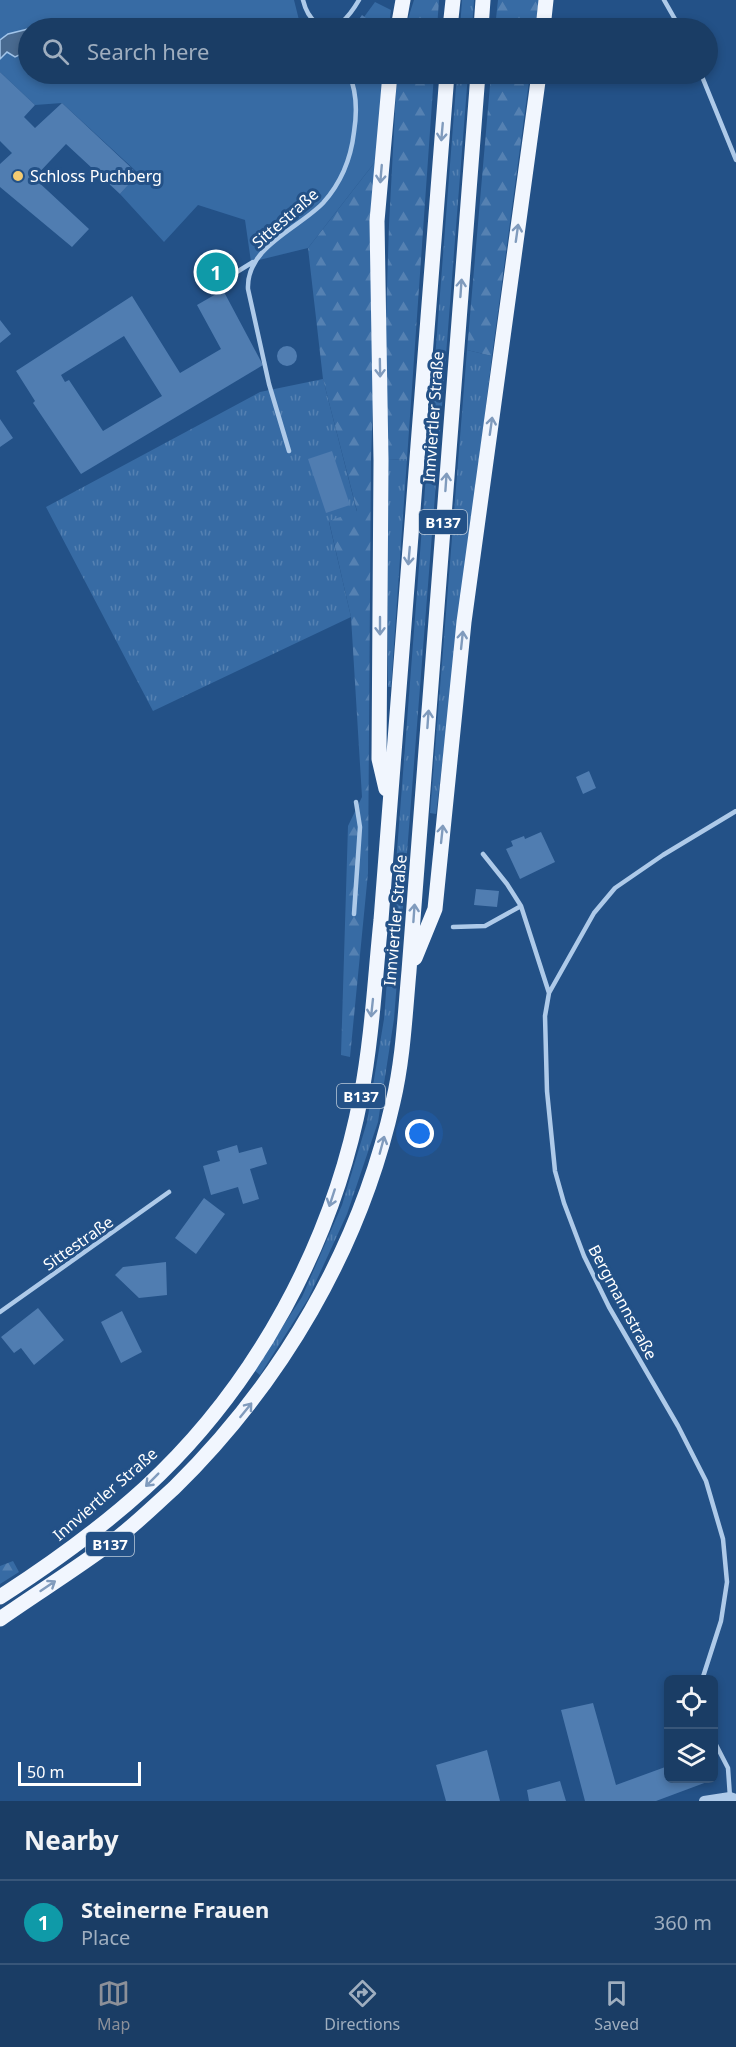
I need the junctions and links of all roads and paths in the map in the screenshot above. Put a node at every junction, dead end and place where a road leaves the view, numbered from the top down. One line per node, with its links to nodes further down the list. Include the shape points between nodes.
1 (303, 0): 8 (lane)
2 (359, 0): 9 (lane)
3 (403, 0): 10 (main road)
4 (453, 0): 11 (main road)
5 (483, 0): 12 (main road)
6 (546, 0): 13 (main road)
7 (664, 0): 14 (lane)
8 (310, 18)
9 (345, 18)
10 (400, 18)
11 (451, 18)
12 (482, 18)
13 (544, 18)
14 (674, 18)
15 (352, 84): 22 (lane, Sittestraße, via 356,98 353,145 340,181 322,203)
16 (389, 84): 26 (main road, one-way to 26, via 377,220 381,460 379,759)
17 (446, 84): 26 (main road, Innviertler Straße / B137, one-way to 26)
18 (477, 84): 32 (main road, Innviertler Straße / B137, one-way to 18)
19 (538, 84): 32 (main road, one-way to 19, via 435,909 464,622)
20 (705, 84): 21 (lane)
21 (736, 160)
22 (254, 261): 23 (lane); 24 (lane, Sittestraße, via 247,277 248,289)
23 (214, 286)
24 (289, 451)
25 (356, 802): 30 (lane, via 360,827)
26 (389, 803): 36 (main road, Innviertler Straße / B137, one-way to 36, via 380,931 361,1097 331,1204 294,1290 249,1367 193,1438 146,1487 91,1533)
27 (736, 811): 33 (lane, Bergmannstraße, via 615,888 594,913)
28 (483, 854): 29 (lane)
29 (521, 906): 31 (lane, via 485,926); 33 (lane)
30 (354, 914)
31 (453, 927)
32 (409, 971): 37 (main road, Innviertler Straße / B137, one-way to 32, via 113,1541 161,1500 250,1405 287,1351 323,1291 359,1214 379,1155 394,1100)
33 (549, 993): 38 (lane, Bergmannstraße, via 545,1016 547,1091 555,1171 564,1203 609,1307 706,1481 723,1539 727,1582 721,1622)
34 (170, 1192): 35 (lane, Sittestraße)
35 (0, 1312)
36 (0, 1597)
37 (0, 1619)
38 (704, 1675)
39 (718, 1749): 40 (lane, via 728,1768)
40 (733, 1798): 41 (street)
41 (704, 1801)

